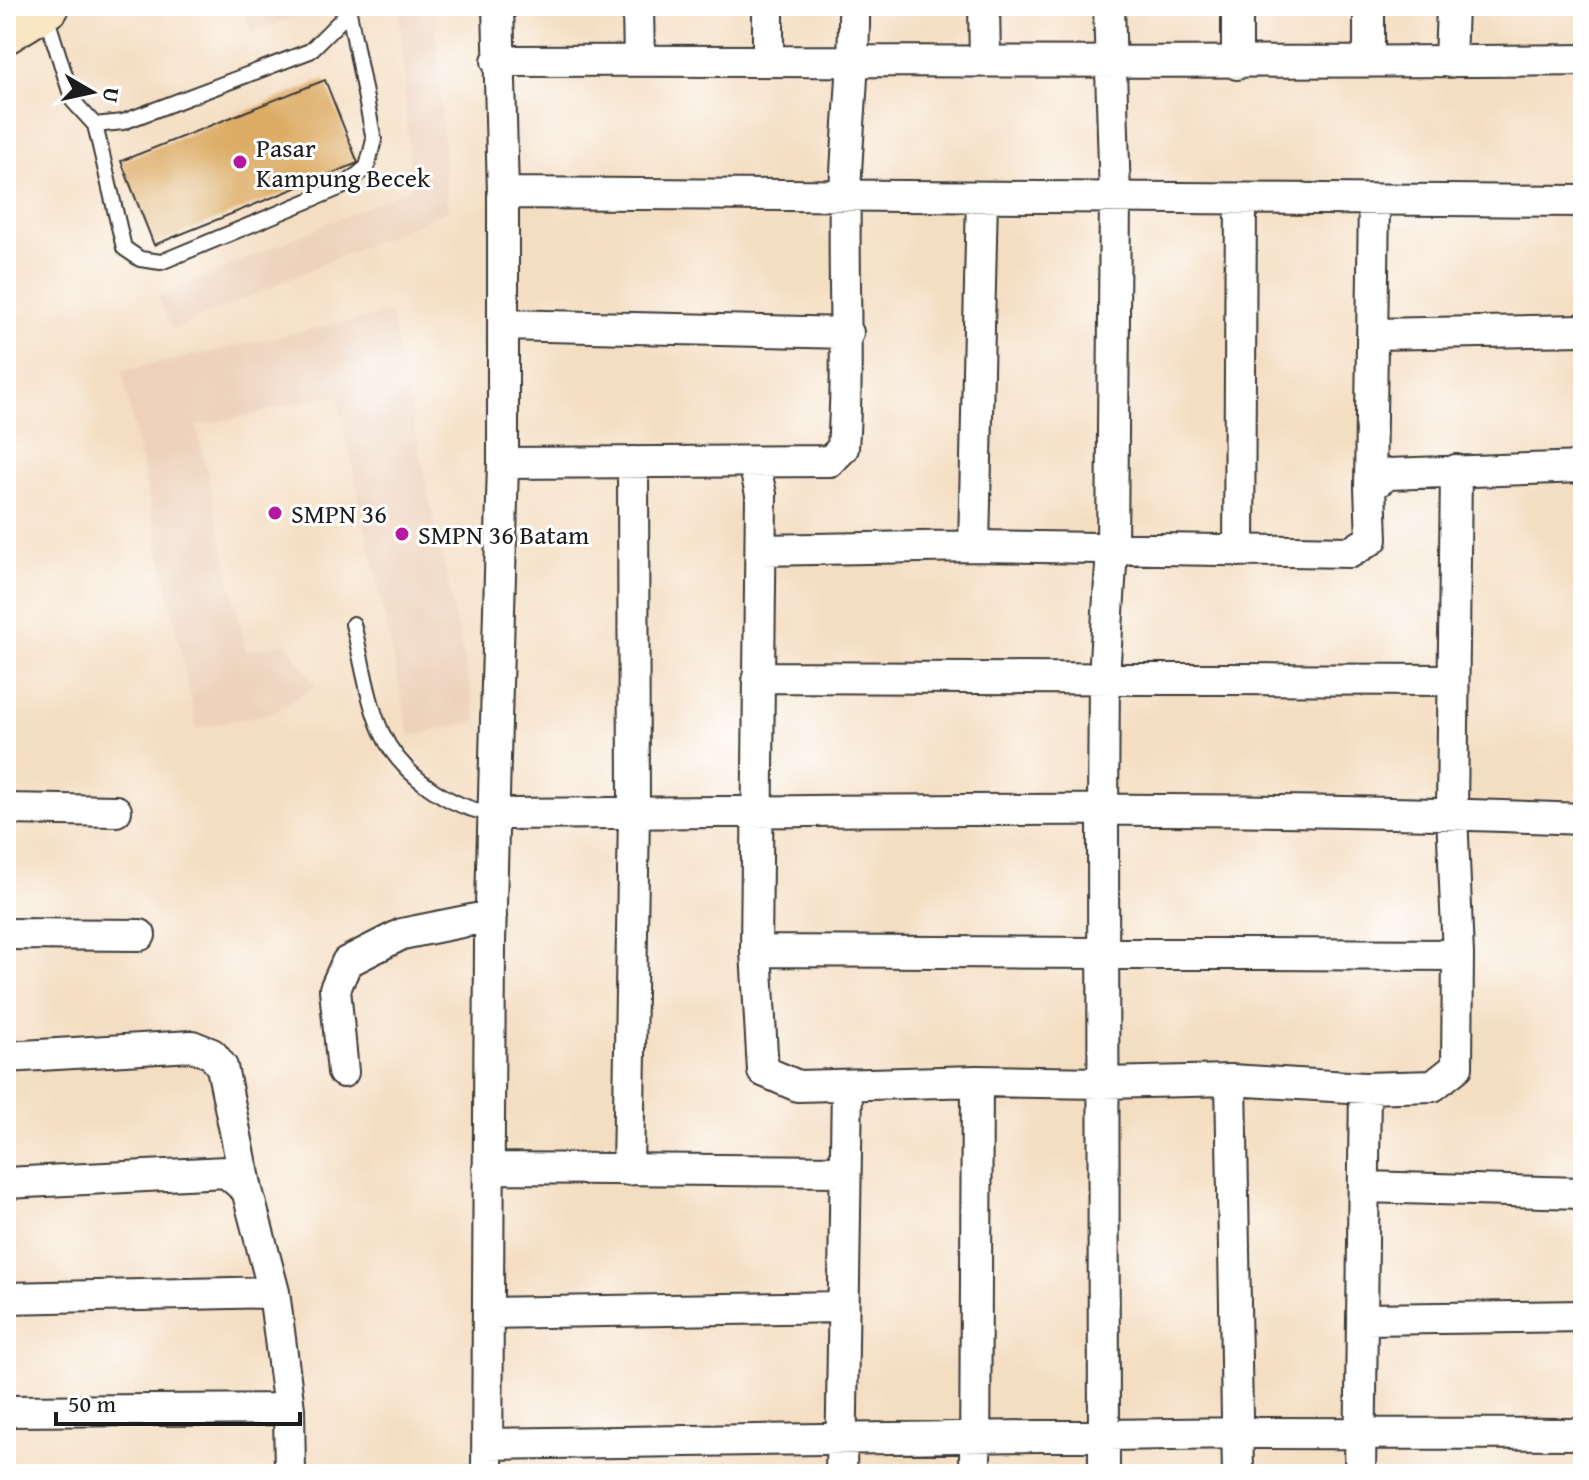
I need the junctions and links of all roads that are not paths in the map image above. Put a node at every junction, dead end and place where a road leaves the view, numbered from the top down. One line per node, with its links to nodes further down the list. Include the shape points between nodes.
1 (498, 6): 19 (street)
2 (638, 6): 20 (street)
3 (768, 6): 14 (street)
4 (854, 6): 13 (street)
5 (984, 6): 15 (street)
6 (1109, 6): 16 (street)
7 (1237, 6): 22 (street)
8 (1369, 6): 17 (street)
9 (1452, 6): 21 (street)
10 (46, 8): 12 (street); 23 (lane, via 73,101)
11 (350, 9): 23 (lane, via 310,51 123,122); 23 (lane, via 374,140 367,167 344,186 161,262 140,259 124,248)
12 (6, 32)
13 (855, 59): 14 (street); 15 (street); 25 (street)
14 (768, 60): 20 (street)
15 (985, 60): 16 (street)
16 (1109, 60): 22 (street); 27 (street)
17 (1369, 60): 21 (street); 22 (street)
18 (1583, 60): 21 (street)
19 (497, 61): 20 (street); 24 (street)
20 (639, 61)
21 (1450, 62)
22 (1237, 64)
23 (95, 125)
24 (503, 193): 25 (street); 31 (street)
25 (845, 196): 26 (street); 33 (street)
26 (982, 197): 27 (street); 41 (street)
27 (1115, 197): 28 (street); 42 (street)
28 (1241, 199): 29 (street); 44 (street)
29 (1374, 200): 30 (street); 34 (street)
30 (1583, 201)
31 (503, 325): 33 (street); 36 (street)
32 (1583, 330): 34 (street)
33 (848, 333): 37 (street, via 843,448 830,461)
34 (1372, 334): 40 (street)
35 (633, 462): 36 (street); 37 (street); 52 (street)
36 (503, 463): 54 (street)
37 (754, 464): 43 (street, via 761,494)
38 (1583, 467): 39 (street)
39 (1456, 470): 40 (street, via 1388,474); 48 (street)
40 (1370, 487): 44 (street, via 1372,539 1351,552)
41 (974, 546): 42 (street); 43 (street)
42 (1112, 549): 44 (street); 47 (street)
43 (761, 550): 46 (street)
44 (1239, 551)
45 (353, 624): 54 (lane, via 382,733 404,766 470,811)
46 (758, 677): 47 (street); 55 (street)
47 (1104, 677): 48 (street); 51 (street)
48 (1453, 680): 53 (street)
49 (6, 809): 50 (street)
50 (116, 811)
51 (1103, 811): 53 (street); 55 (street); 61 (street)
52 (634, 813): 54 (street); 55 (street); 71 (street)
53 (1452, 813): 56 (street); 62 (street)
54 (495, 814): 57 (street)
55 (759, 814): 60 (street)
56 (1583, 819)
57 (491, 916): 64 (street, via 402,934 347,962 335,989); 70 (street)
58 (6, 934): 59 (street)
59 (140, 935)
60 (756, 951): 61 (street); 68 (street, via 763,1071 798,1086)
61 (1106, 954): 62 (street); 67 (street)
62 (1458, 955): 69 (street, via 1457,1067 1433,1086)
63 (6, 1057): 75 (street, via 192,1046 212,1054 222,1067)
64 (343, 1072)
65 (1231, 1080): 67 (street); 69 (street); 85 (street)
66 (977, 1081): 67 (street); 68 (street); 89 (street)
67 (1103, 1083): 86 (street)
68 (847, 1085): 72 (street)
69 (1365, 1088): 74 (street)
70 (488, 1168): 71 (street); 80 (street)
71 (628, 1170): 72 (street)
72 (844, 1171): 79 (street)
73 (6, 1183): 75 (street, via 226,1172)
74 (1364, 1187): 76 (street); 82 (street)
75 (247, 1190): 77 (street)
76 (1583, 1193)
77 (274, 1292): 78 (street); 83 (street)
78 (6, 1298)
79 (843, 1307): 80 (street); 90 (street)
80 (490, 1313): 91 (street)
81 (1583, 1316): 82 (street)
82 (1364, 1319): 87 (street)
83 (289, 1409): 84 (street); 92 (street)
84 (6, 1411)
85 (1239, 1433): 86 (street); 87 (street); 97 (street)
86 (1105, 1434): 89 (street); 96 (street)
87 (1361, 1434): 88 (street); 98 (street)
88 (1583, 1434)
89 (975, 1436): 90 (street); 95 (street)
90 (843, 1438): 91 (street); 94 (street)
91 (488, 1444): 93 (street)
92 (290, 1474)
93 (487, 1474)
94 (841, 1474)
95 (975, 1474)
96 (1104, 1474)
97 (1238, 1474)
98 (1360, 1474)

